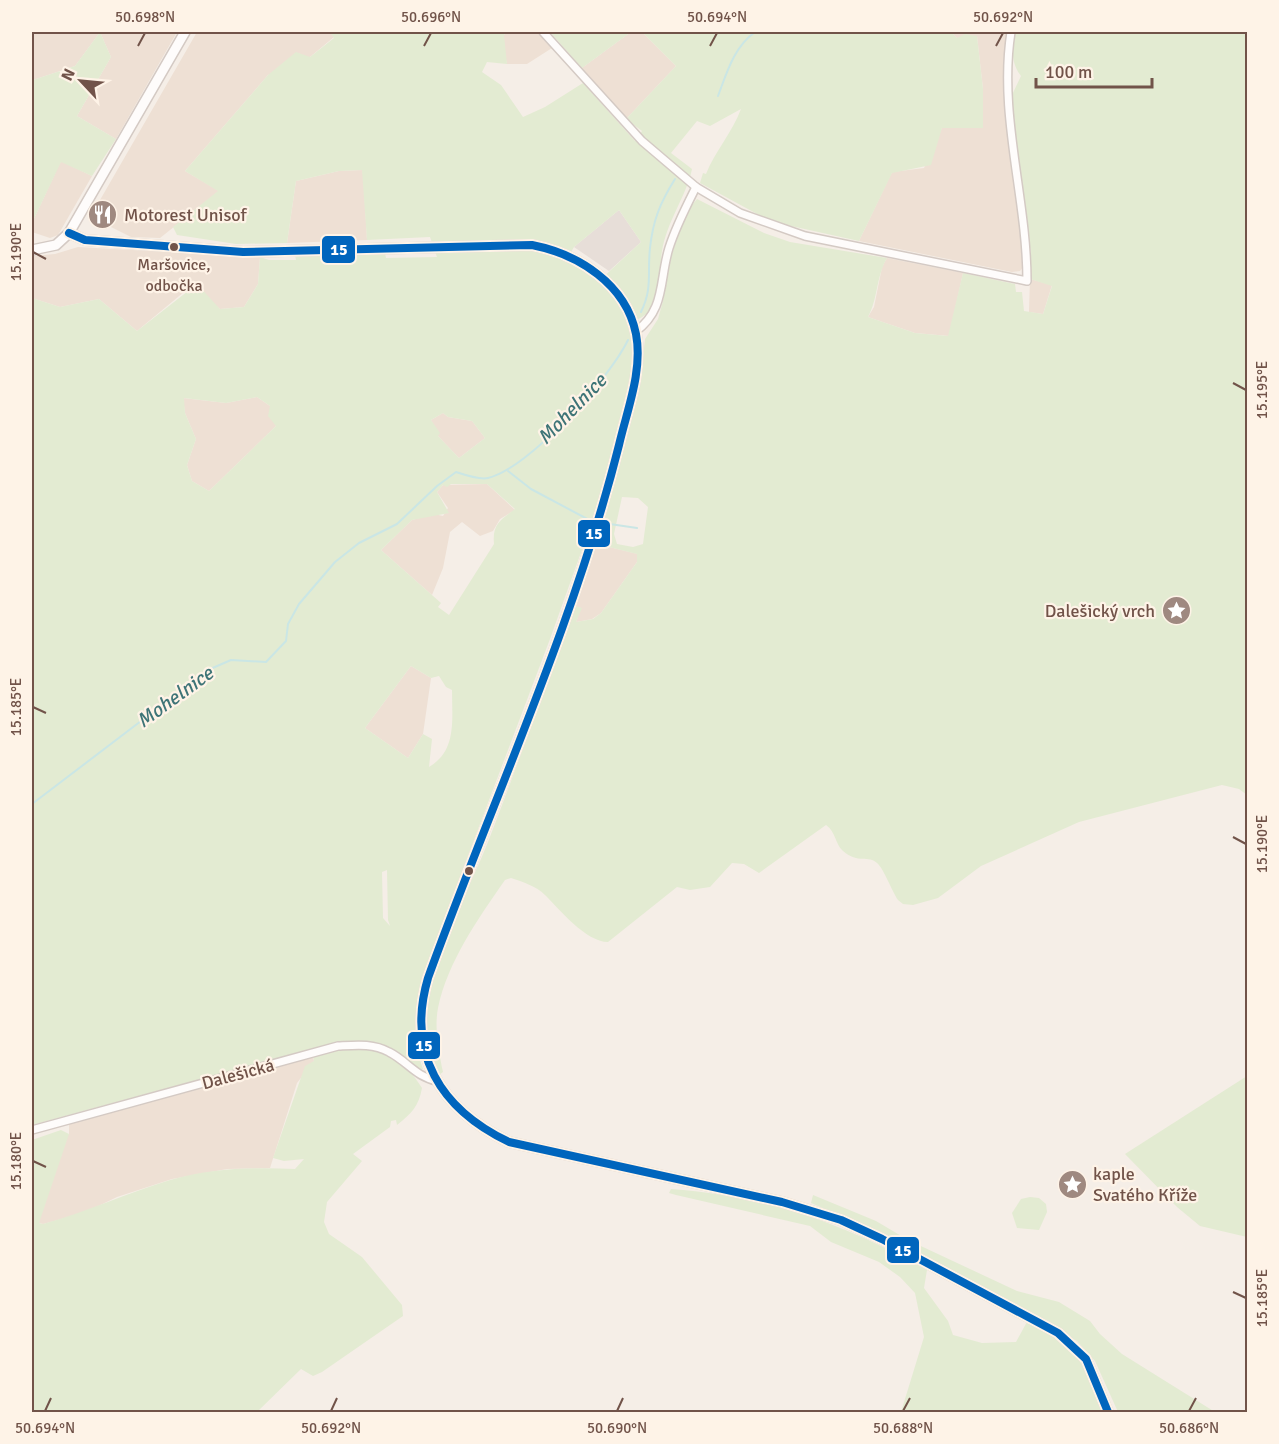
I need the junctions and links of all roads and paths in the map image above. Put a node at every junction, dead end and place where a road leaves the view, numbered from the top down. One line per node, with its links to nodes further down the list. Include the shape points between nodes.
1 (185, 32): 5 (street)
2 (543, 32): 4 (street, via 642,141)
3 (1011, 32): 4 (street, via 1008,98 1027,281 805,236 740,213)
4 (696, 187): 7 (street, via 668,250 659,302 646,324)
5 (69, 233): 6 (street, via 56,245); 7 (street, via 85,240 243,252 532,245 564,254 597,273 619,298)
6 (32, 250)
7 (635, 332): 8 (street, via 638,352 633,388 592,539 425,990 422,1040)
8 (437, 1081): 9 (street, Dalešická, via 421,1077 397,1056 380,1048 365,1044 339,1046); 10 (street, via 455,1106 475,1123 509,1142 782,1202 841,1220 882,1239 1072,1344 1093,1372)
9 (32, 1130)
10 (1108, 1413)

